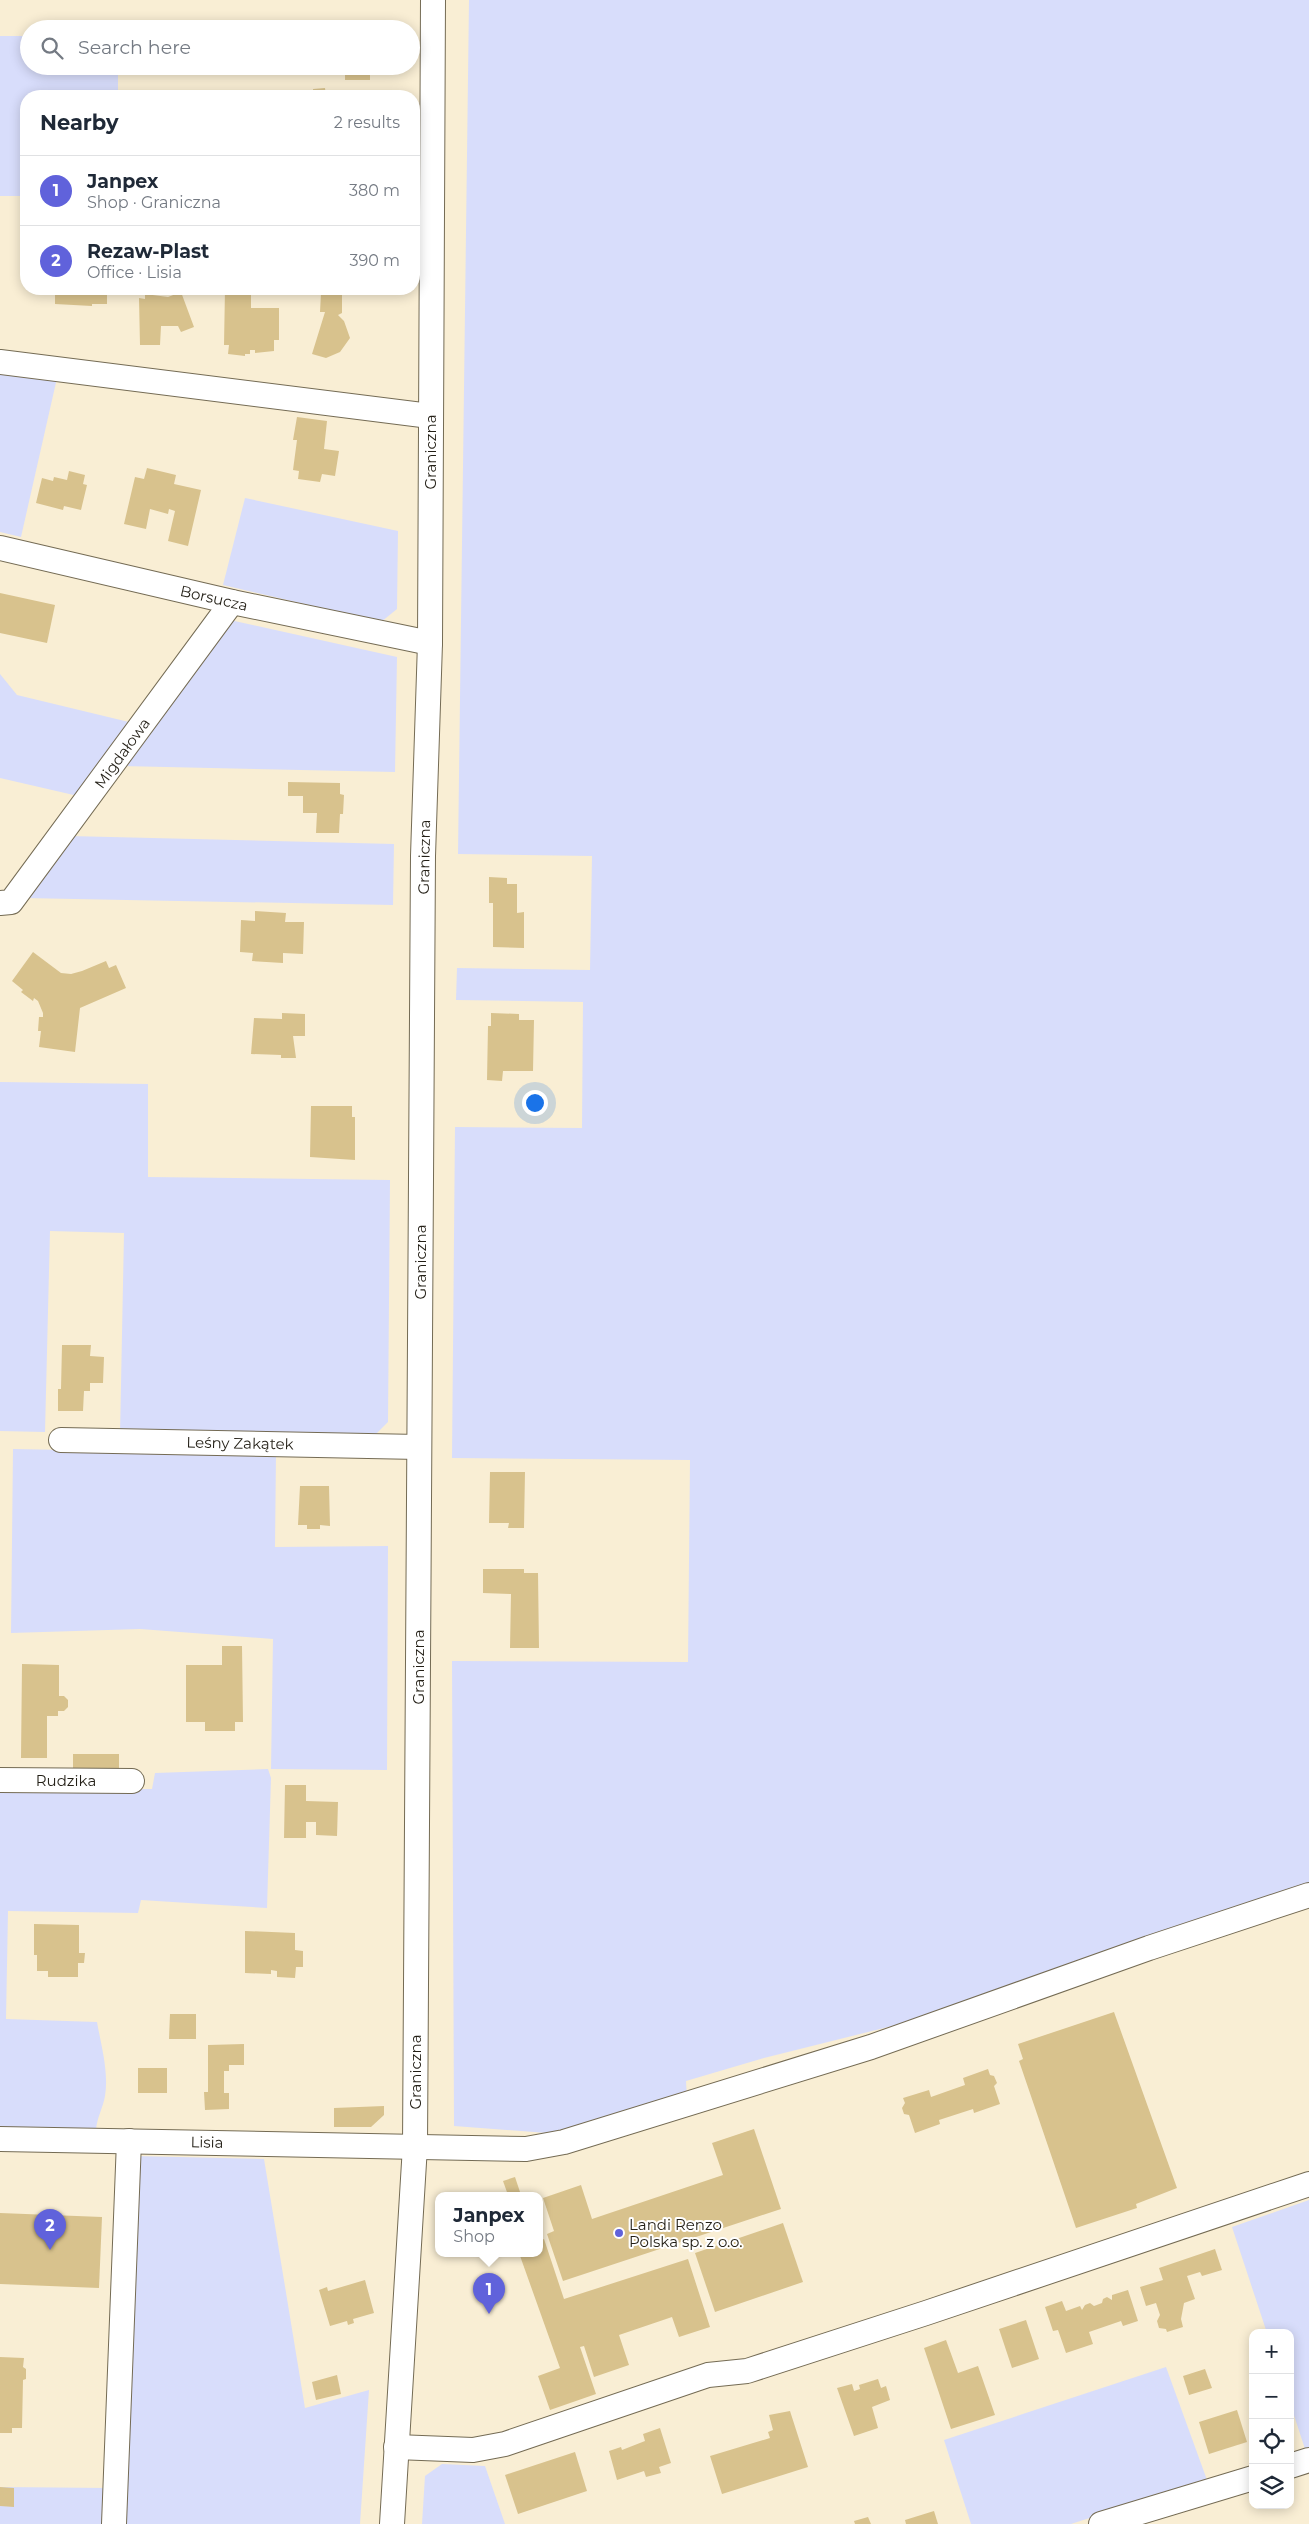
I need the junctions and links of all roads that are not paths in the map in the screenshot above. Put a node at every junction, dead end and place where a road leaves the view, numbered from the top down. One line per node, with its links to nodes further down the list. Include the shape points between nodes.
1 (434, 0): 3 (street, Graniczna)
2 (0, 362): 3 (street)
3 (430, 416): 6 (street, Graniczna)
4 (0, 548): 5 (street, Borsucza)
5 (232, 602): 6 (street, Borsucza); 7 (street, Migdałowa)
6 (430, 643): 9 (street, Graniczna, via 423,856)
7 (5, 903)
8 (60, 1440): 9 (street, Leśny Zakątek)
9 (419, 1447): 15 (street, Graniczna)
10 (0, 1780): 11 (street, Rudzika)
11 (132, 1780)
12 (1309, 1895): 15 (street, Lisia, via 870,2047 564,2142 526,2149)
13 (0, 2139): 14 (street, Lisia)
14 (129, 2141): 15 (street, Lisia); 22 (street)
15 (415, 2146): 17 (street, Graniczna)
16 (1309, 2184): 17 (street, via 747,2371 708,2375 505,2444 473,2450)
17 (396, 2447): 23 (street, Graniczna)
18 (1309, 2460): 19 (street)
19 (1294, 2465)
20 (1249, 2479): 21 (street)
21 (1113, 2522)
22 (114, 2524)
23 (392, 2524)

